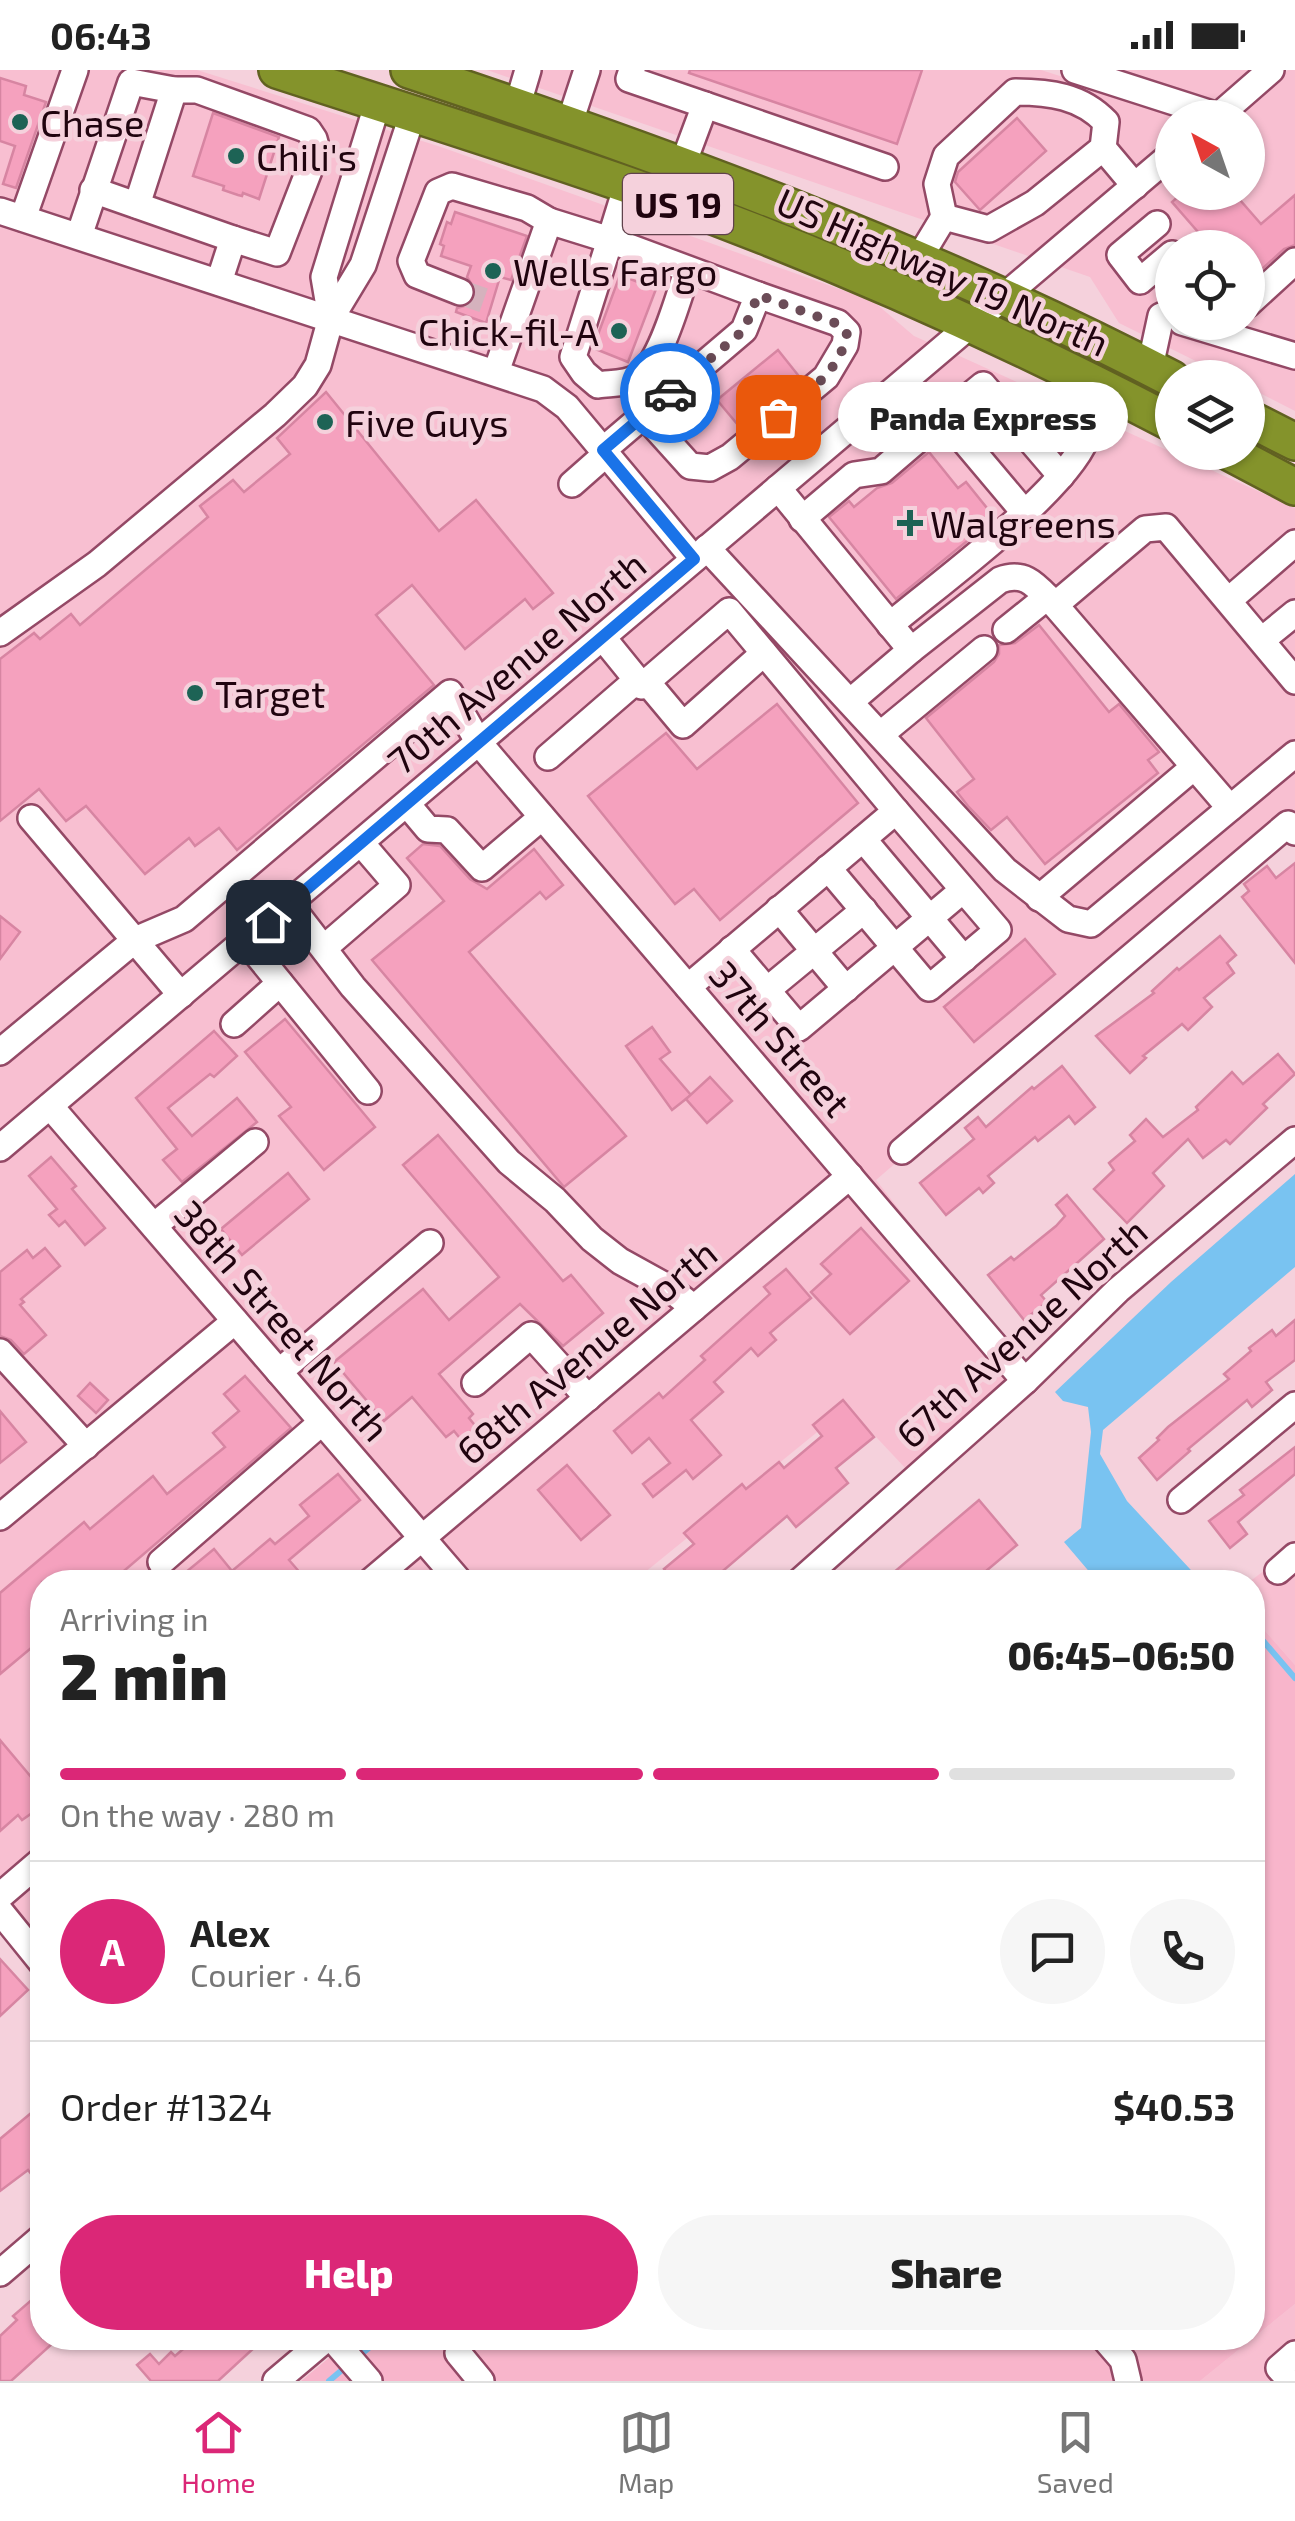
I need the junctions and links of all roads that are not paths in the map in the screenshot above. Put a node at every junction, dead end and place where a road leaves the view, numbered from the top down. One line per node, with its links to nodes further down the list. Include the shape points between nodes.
1 (75, 70): 34 (street)
2 (277, 70): 13 (highway, US Highway 19 North / US 19)
3 (392, 70): 13 (highway, via 360,82)
4 (409, 70): 16 (highway, US Highway 19 North / US 19)
5 (528, 70): 22 (street)
6 (587, 70): 25 (street)
7 (632, 70): 17 (street, via 629,78)
8 (688, 70): 17 (street)
9 (1075, 70): 14 (street)
10 (1272, 70): 19 (street)
11 (125, 76): 15 (street); 32 (street)
12 (1020, 81): 24 (street, via 1090,106); 35 (street, via 946,156 938,184)
13 (316, 82): 20 (highway, US Highway 19 North / US 19)
14 (1114, 82): 18 (street); 24 (street)
15 (174, 90): 33 (street); 40 (street, via 197,90 308,130 314,138 317,150 277,253)
16 (483, 95): 20 (highway); 22 (highway, US Highway 19 North / US 19)
17 (679, 96): 21 (street)
18 (1167, 100)
19 (1237, 100)
20 (378, 102): 23 (highway, US Highway 19 North / US 19); 53 (street, via 324,277)
21 (705, 105): 27 (street); 28 (street)
22 (517, 107): 25 (highway, US Highway 19 North / US 19)
23 (413, 114): 30 (highway, US Highway 19 North / US 19); 53 (street, via 363,264)
24 (1106, 122): 26 (street)
25 (569, 124): 27 (highway, US Highway 19 North / US 19)
26 (1102, 148): 31 (street); 35 (street, via 1034,203 989,229)
27 (682, 164): 42 (highway, US Highway 19 North / US 19)
28 (886, 167)
29 (1155, 168): 31 (street, 70th Avenue North)
30 (627, 185): 41 (street); 54 (highway, US Highway 19 North / US 19)
31 (1132, 188): 37 (street); 50 (street, 70th Avenue North)
32 (93, 190): 33 (street); 39 (street)
33 (137, 206): 40 (street)
34 (12, 215): 39 (street)
35 (944, 218): 42 (street)
36 (549, 222): 41 (street); 49 (street, via 527,208 452,186 438,192 411,261 417,275); 59 (street, via 506,308)
37 (1157, 224): 38 (street); 46 (street, via 1120,256)
38 (1162, 230)
39 (80, 236): 47 (street)
40 (233, 239): 47 (street)
41 (610, 240): 45 (street); 57 (street, via 573,357 598,385 637,378)
42 (918, 260): 50 (highway, US Highway 19 North / US 19)
43 (1295, 262): 48 (street)
44 (1155, 268): 46 (street)
45 (688, 269): 51 (street); 57 (street)
46 (1140, 281): 52 (street)
47 (219, 282): 53 (street)
48 (1265, 289)
49 (460, 292)
50 (1003, 298): 54 (street, 70th Avenue North); 58 (highway, US Highway 19 North / US 19)
51 (770, 299): 61 (street); 63 (street, via 847,332 826,376 710,468 690,466)
52 (1155, 299)
53 (331, 318): 59 (street); 82 (street, via 318,364 275,415 97,564)
54 (970, 326): 60 (highway, US Highway 19 North / US 19); 72 (street, 70th Avenue North)
55 (1252, 340): 56 (street)
56 (1295, 356)
57 (648, 369): 61 (street)
58 (1155, 370)
59 (496, 372): 67 (street, via 543,389)
60 (1085, 380): 62 (highway, US Highway 19 North / US 19); 69 (street, via 1089,431)
61 (668, 395): 63 (street)
62 (1155, 415)
63 (644, 416): 67 (street)
64 (944, 418): 69 (street, via 983,384); 73 (street); 74 (street, via 881,471 854,475)
65 (1265, 427): 66 (highway)
66 (1295, 442)
67 (605, 452): 70 (street); 76 (street)
68 (1263, 470): 71 (highway)
69 (1061, 476): 73 (street)
70 (572, 484)
71 (1295, 487)
72 (778, 488): 74 (street); 76 (street, 70th Avenue North)
73 (1024, 512): 80 (street)
74 (802, 518): 80 (street)
75 (1295, 543): 77 (street)
76 (701, 553): 83 (street, 70th Avenue North); 90 (street)
77 (1229, 600): 78 (street, via 1166,526 1146,530); 84 (street)
78 (1051, 601): 81 (street); 86 (street, via 1029,578 1014,575); 95 (street)
79 (1295, 614): 84 (street)
80 (890, 624): 86 (street)
81 (1006, 630)
82 (0, 633)
83 (603, 638): 88 (street); 92 (street, 70th Avenue North)
84 (1262, 640): 89 (street)
85 (984, 649): 91 (street)
86 (911, 650): 90 (street)
87 (764, 653): 88 (street, via 729,611); 88 (street, via 683,725); 98 (street)
88 (642, 681): 94 (street)
89 (1295, 681)
90 (851, 701): 91 (street)
91 (881, 734): 106 (street, via 1005,870)
92 (479, 743): 96 (street, 70th Avenue North); 100 (street, 37th Street); 111 (street, 37th Street, via 450,694 184,919)
93 (1295, 754): 97 (street)
94 (548, 757)
95 (1194, 766): 97 (street); 106 (street)
96 (407, 804): 100 (street, via 428,829 447,830 482,868); 103 (street, 70th Avenue North)
97 (1230, 808): 106 (street, via 1092,924 1068,920)
98 (896, 811): 102 (street); 105 (street)
99 (31, 818): 111 (street)
100 (542, 818): 119 (street, 37th Street)
101 (1291, 828): 130 (street)
102 (863, 839): 104 (street); 110 (street)
103 (361, 844): 107 (street, 70th Avenue North); 114 (street, via 397,885)
104 (828, 868): 108 (street); 109 (street)
105 (963, 890): 110 (street); 117 (street, via 998,930)
106 (1039, 898)
107 (289, 904): 112 (street, 70th Avenue North); 114 (street)
108 (780, 909): 115 (street); 116 (street)
109 (864, 910): 113 (street); 116 (street)
110 (930, 918): 113 (street); 117 (street)
111 (135, 940): 122 (street); 124 (street)
112 (246, 941): 118 (street); 122 (street, 70th Avenue North)
113 (895, 947): 117 (street, via 929,988); 120 (street)
114 (324, 948): 134 (street, via 509,1162 592,1239)
115 (732, 949): 119 (street); 121 (street)
116 (814, 951): 120 (street); 121 (street)
117 (964, 958)
118 (280, 983): 123 (street); 125 (street)
119 (688, 987): 131 (street, 37th Street)
120 (846, 989): 121 (street, via 798,1028)
121 (767, 990)
122 (182, 995): 126 (street, 70th Avenue North)
123 (234, 1024)
124 (0, 1052)
125 (368, 1091)
126 (50, 1106): 129 (street, 70th Avenue North); 132 (street, 38th Street North)
127 (1295, 1140): 138 (street, 67th Avenue North, via 1118,1290)
128 (255, 1142): 132 (street)
129 (0, 1148)
130 (902, 1151)
131 (850, 1176): 134 (street, 68th Avenue North); 138 (street, 37th Street)
132 (154, 1226): 135 (street, 38th Street North)
133 (430, 1243): 137 (street)
134 (694, 1308): 140 (street, 68th Avenue North)
135 (235, 1321): 137 (street, 38th Street North); 143 (street)
136 (0, 1352): 143 (street)
137 (278, 1372): 142 (street, 38th Street North)
138 (1026, 1381): 150 (street, 67th Avenue North)
139 (475, 1383): 140 (street, via 531,1336)
140 (588, 1398): 146 (street, 68th Avenue North)
141 (1295, 1405): 144 (street)
142 (322, 1422): 146 (street, 38th Street North); 147 (street)
143 (86, 1446): 145 (street)
144 (1181, 1500)
145 (0, 1518)
146 (422, 1539): 148 (street, 68th Avenue North); 149 (street, 38th Street North)
147 (161, 1562)
148 (385, 1570)
149 (449, 1570)
150 (813, 1570)
151 (30, 1870): 152 (street)
152 (0, 1896)
153 (0, 1911): 154 (street)
154 (30, 1948)
155 (30, 2248): 156 (street)
156 (0, 2274)
157 (314, 2350): 162 (street)
158 (340, 2350): 163 (street)
159 (1114, 2350): 165 (street)
160 (458, 2353): 164 (street)
161 (1295, 2354): 166 (street, via 1279,2368)
162 (276, 2381)
163 (369, 2381)
164 (481, 2381)
165 (1128, 2381)
166 (1291, 2381)

